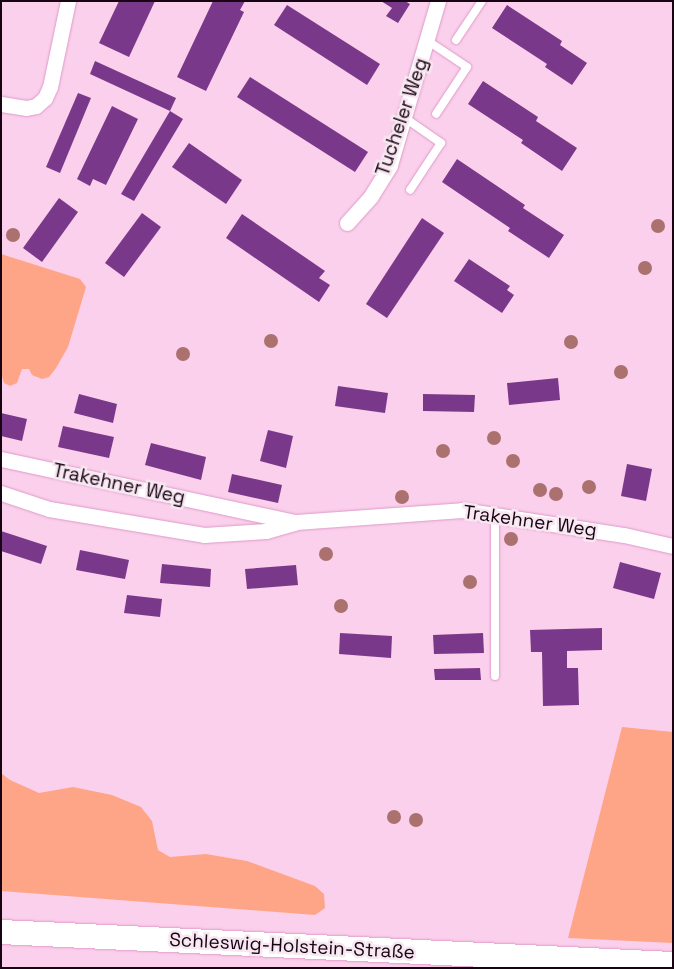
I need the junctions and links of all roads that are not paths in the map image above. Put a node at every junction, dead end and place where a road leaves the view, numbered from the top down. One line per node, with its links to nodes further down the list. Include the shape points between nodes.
1 (68, 1): 6 (street, via 47,95 30,108)
2 (438, 1): 5 (street, Tucheler Weg)
3 (482, 1): 4 (lane)
4 (456, 40)
5 (428, 41): 7 (lane, via 466,68); 8 (street, Tucheler Weg)
6 (1, 104)
7 (436, 114)
8 (405, 118): 9 (lane, via 441,143); 10 (street, Tucheler Weg, via 383,178)
9 (410, 190)
10 (346, 223)
11 (1, 459): 14 (street, Trakehner Weg)
12 (1, 494): 14 (street, Trakehner Weg, via 49,509 204,535 266,532)
13 (495, 514): 14 (street, Trakehner Weg, via 462,510); 15 (street, Trakehner Weg); 16 (lane)
14 (296, 522)
15 (673, 546)
16 (495, 676)
17 (1, 932): 18 (main road, Schleswig-Holstein-Straße)
18 (673, 964)

